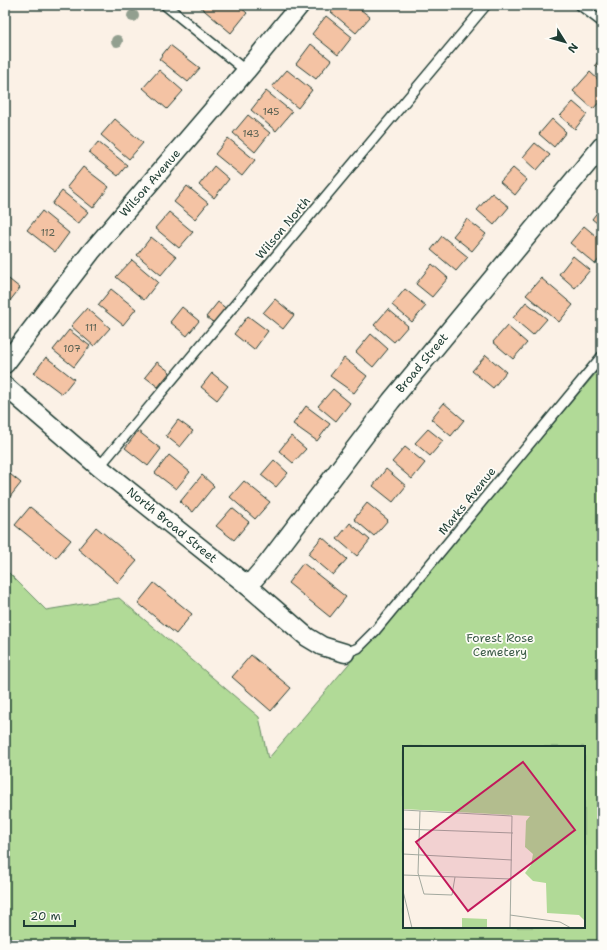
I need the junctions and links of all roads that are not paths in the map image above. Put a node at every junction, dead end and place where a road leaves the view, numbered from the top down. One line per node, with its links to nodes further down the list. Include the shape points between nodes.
1 (165, 5): 6 (lane)
2 (300, 5): 6 (street, Wilson Avenue)
3 (486, 5): 11 (lane, Wilson North)
4 (580, 5): 5 (lane)
5 (602, 22)
6 (246, 71): 9 (street, Wilson Avenue, via 91,252)
7 (602, 146): 12 (street, Broad Street, via 390,401)
8 (602, 356): 13 (lane, Marks Avenue, via 375,631 358,648)
9 (5, 364)
10 (5, 386): 11 (street, North Broad Street)
11 (99, 467): 12 (street, North Broad Street)
12 (248, 586): 13 (street, North Broad Street, via 307,637 322,646)
13 (345, 653)

